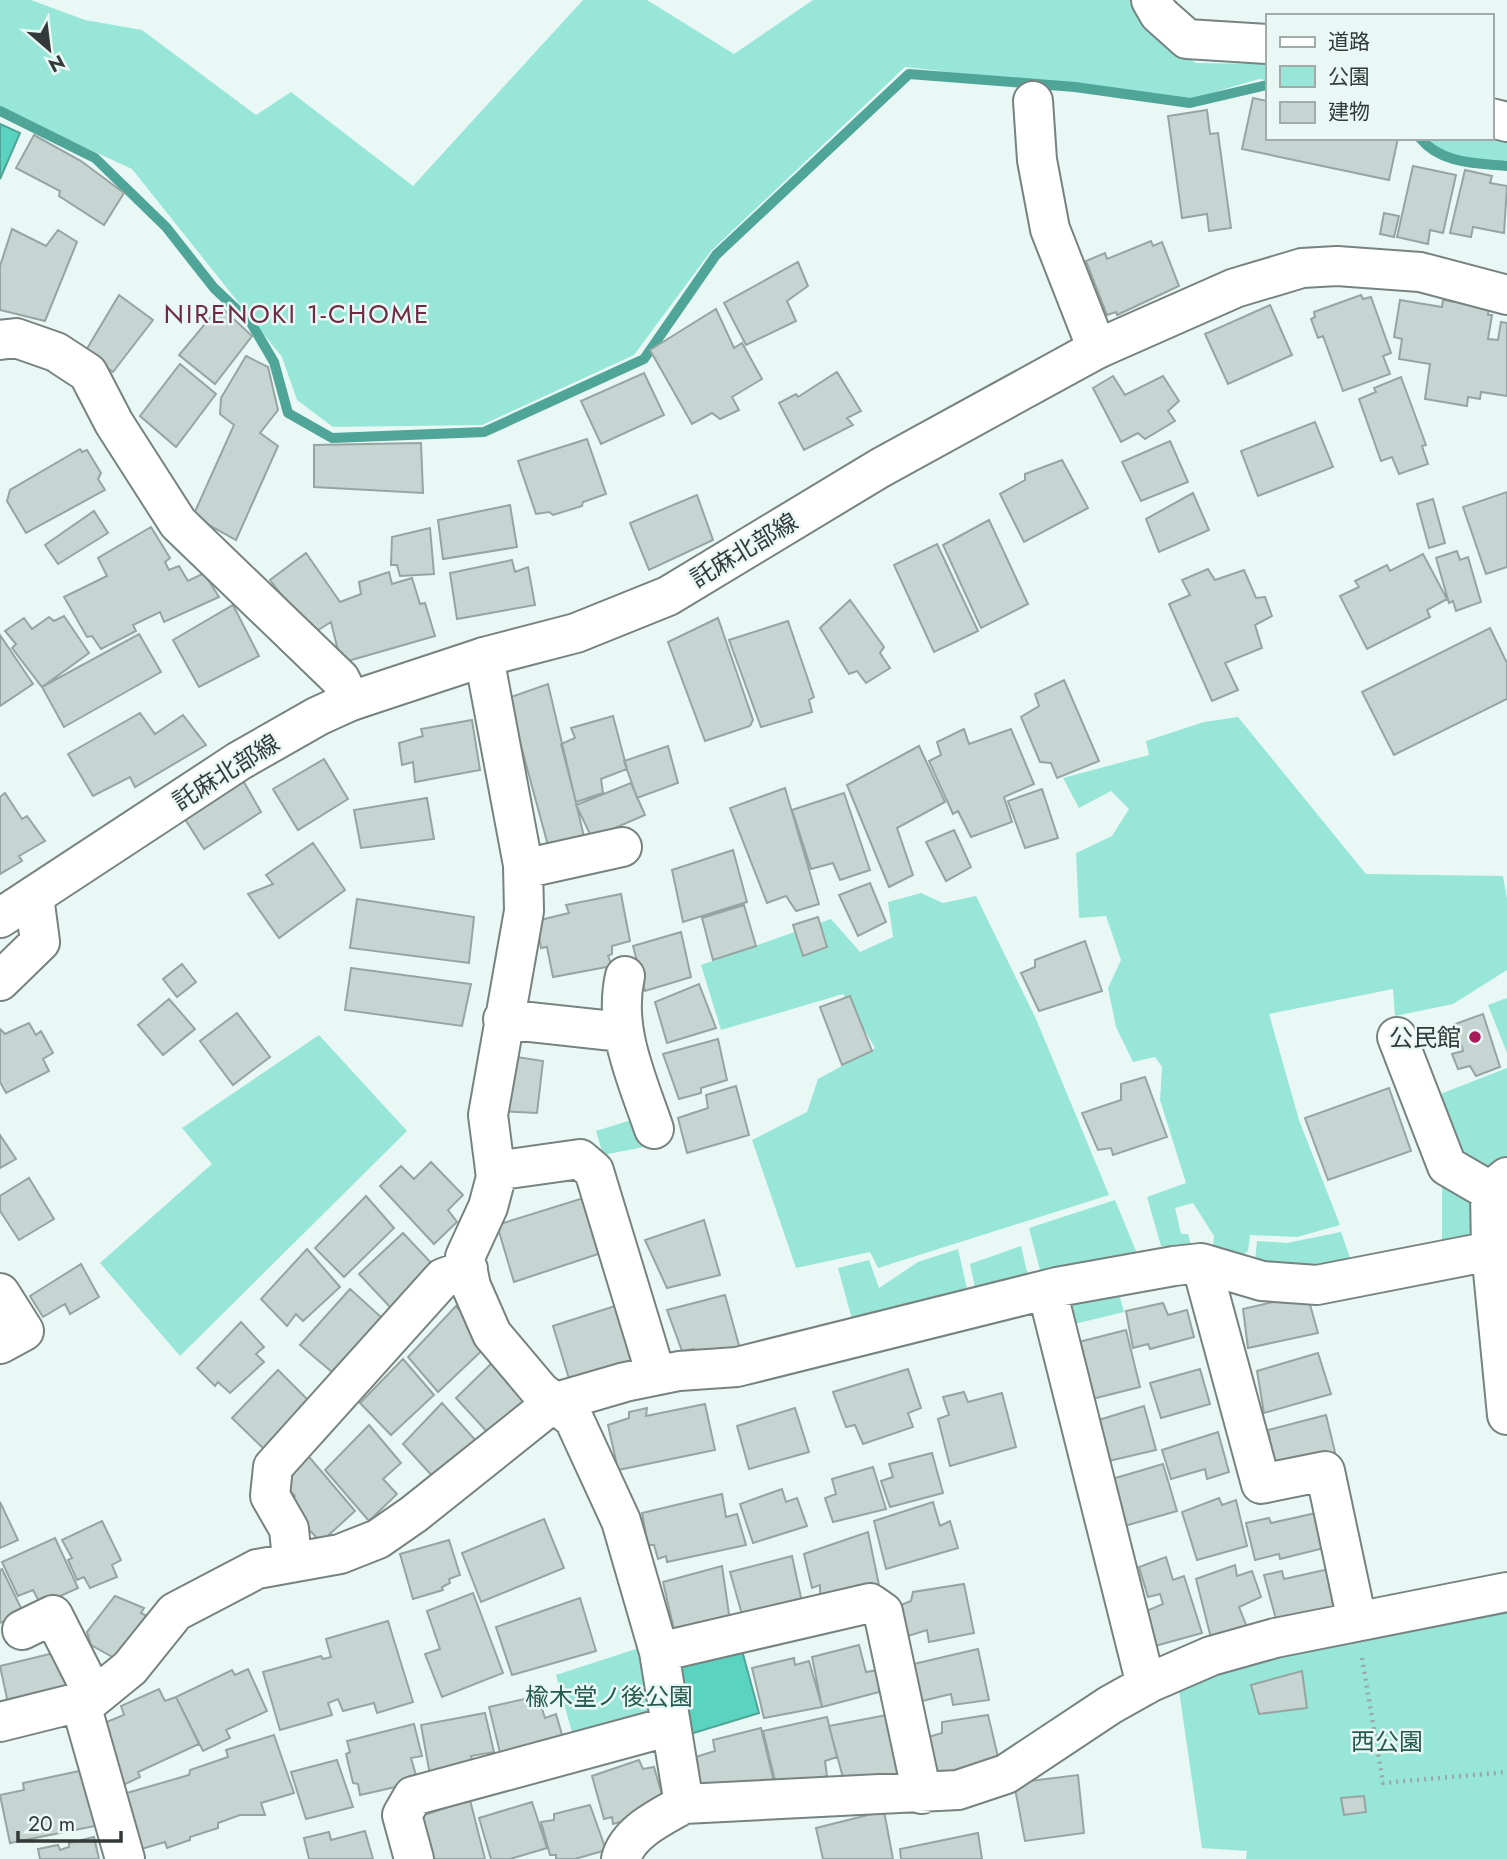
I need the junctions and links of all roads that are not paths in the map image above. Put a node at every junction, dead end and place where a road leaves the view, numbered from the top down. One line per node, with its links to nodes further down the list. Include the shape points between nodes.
1 (1151, 0): 2 (street, via 1158,14 1187,39)
2 (1266, 44)
3 (1033, 101): 6 (street, via 1037,160 1050,229)
4 (1507, 295): 6 (street, 託麻北部線, via 1420,272 1381,267 1302,268 1235,288)
5 (0, 340): 8 (street, via 16,338 56,352 88,373 178,523 340,679)
6 (1097, 349): 7 (street, 託麻北部線, via 880,468 668,596 576,634)
7 (484, 657): 8 (street, 託麻北部線); 10 (street)
8 (351, 701): 11 (street, 託麻北部線, via 239,761)
9 (622, 847): 10 (street)
10 (523, 869): 15 (street, via 524,911)
11 (34, 896): 12 (street, 託麻北部線); 14 (street, via 40,942)
12 (0, 918)
13 (625, 976): 16 (street, via 619,1000)
14 (0, 981)
15 (503, 1019): 16 (street); 19 (street, via 488,1115)
16 (622, 1032): 18 (street)
17 (1397, 1037): 20 (street, via 1447,1166)
18 (654, 1129)
19 (495, 1171): 23 (street, via 488,1207 466,1257); 27 (street, via 580,1159 594,1171)
20 (1498, 1184): 21 (street)
21 (1491, 1251): 22 (street, via 1317,1285 1262,1281); 29 (street)
22 (1201, 1263): 24 (street); 33 (street, via 1261,1484 1325,1471)
23 (468, 1269): 28 (street, via 492,1334); 30 (street, via 443,1278 273,1467 270,1496 289,1529)
24 (1046, 1290): 27 (street, via 737,1367); 35 (street)
25 (0, 1293): 26 (street, via 24,1331)
26 (0, 1344)
27 (656, 1375): 28 (street)
28 (553, 1403): 30 (street, via 378,1538 340,1554); 34 (street, via 574,1419 621,1521)
29 (1507, 1415)
30 (292, 1560): 36 (street, via 257,1569 175,1612 130,1668)
31 (1507, 1592): 33 (street)
32 (51, 1616): 36 (street)
33 (1360, 1638): 35 (street, via 1275,1638)
34 (659, 1652): 38 (street); 39 (street, via 870,1603 883,1612)
35 (1146, 1685): 39 (street, via 1006,1774 958,1790)
36 (87, 1699): 37 (street); 41 (street)
37 (0, 1722)
38 (671, 1726): 40 (street); 42 (street, via 413,1796 402,1815)
39 (922, 1794): 40 (street)
40 (684, 1804): 43 (street, via 646,1827)
41 (125, 1859)
42 (414, 1859)
43 (621, 1859)

